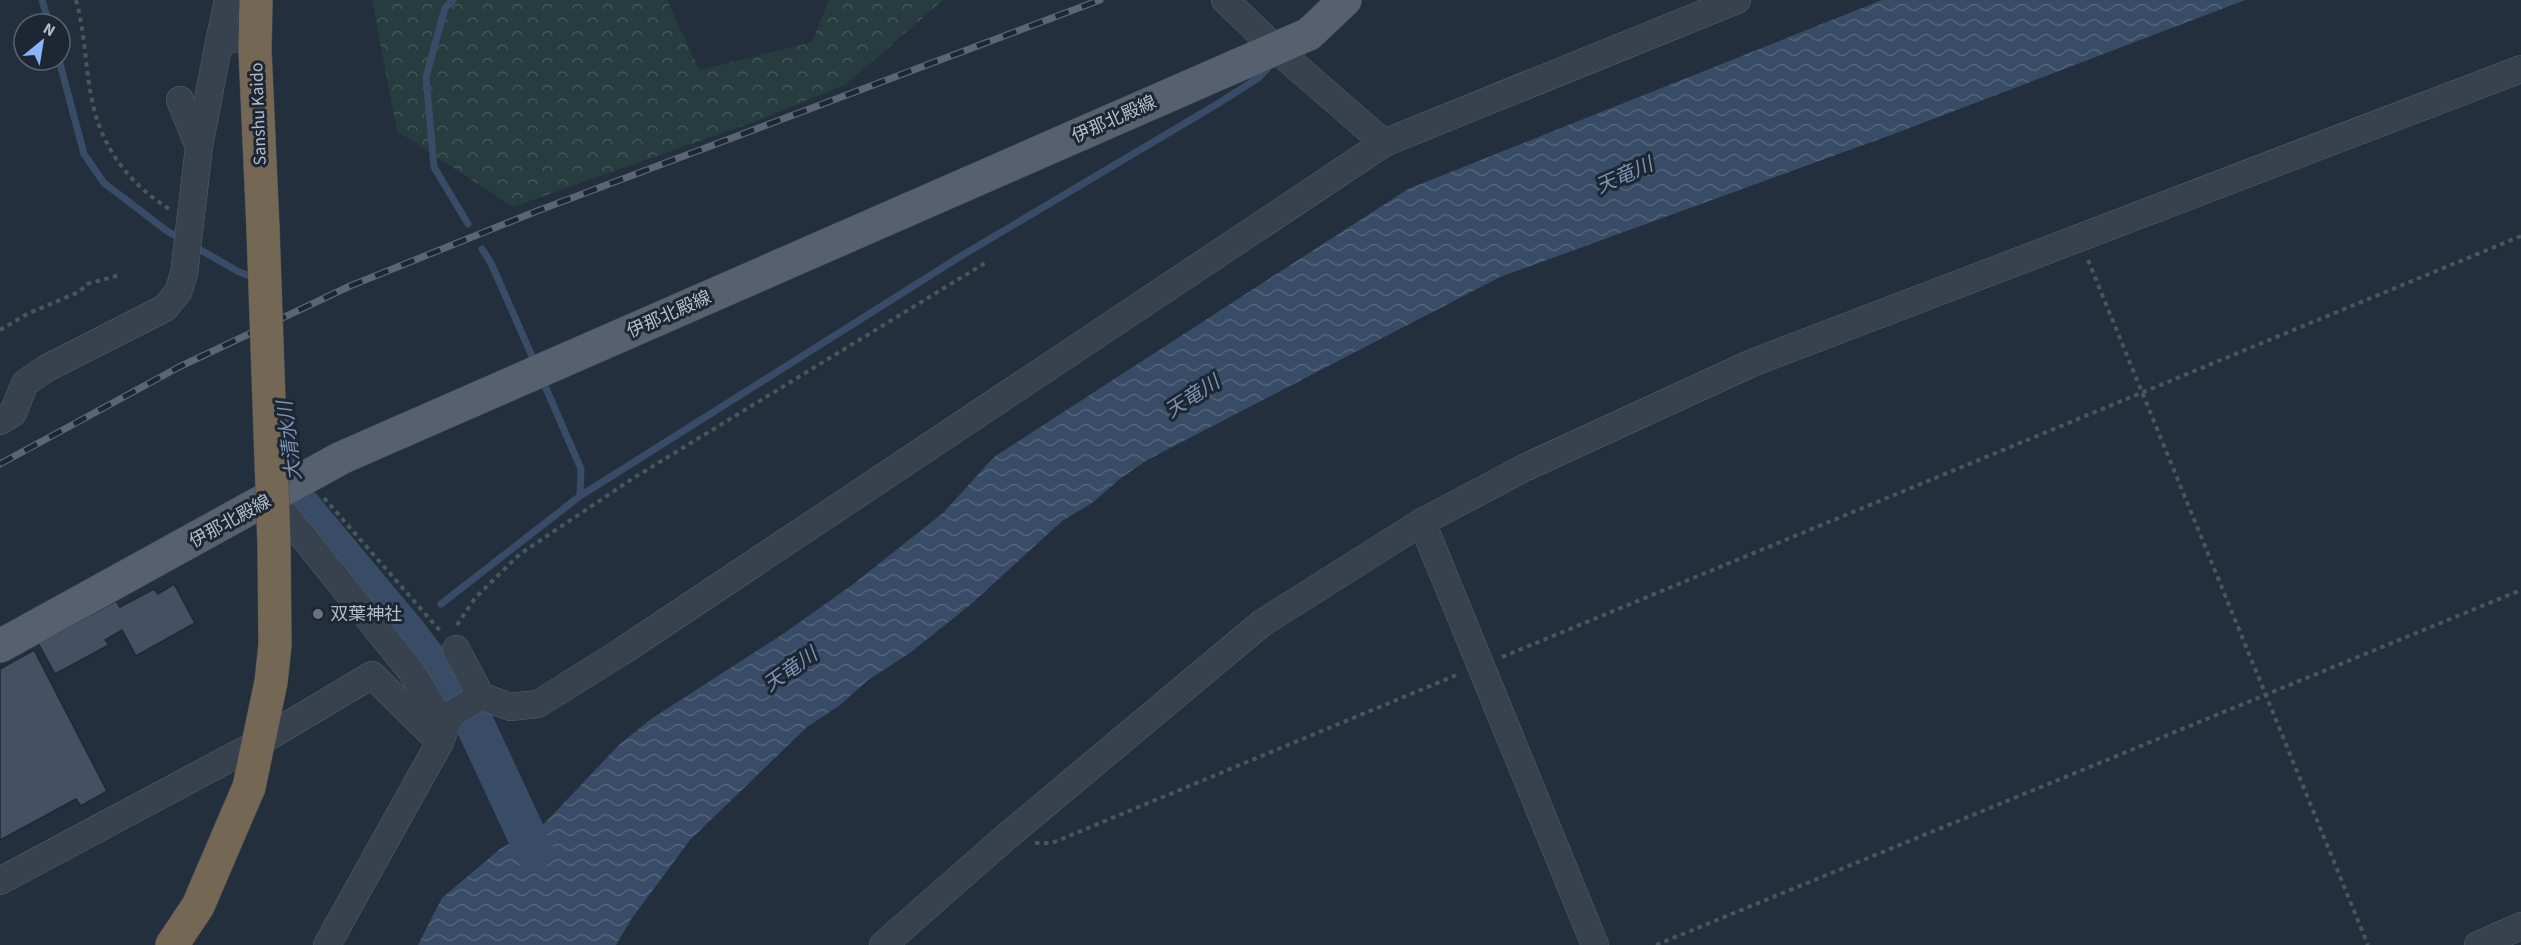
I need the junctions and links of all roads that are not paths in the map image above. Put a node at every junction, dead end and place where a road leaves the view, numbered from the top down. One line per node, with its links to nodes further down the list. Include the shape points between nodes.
1 (228, 0): 7 (street)
2 (256, 0): 6 (highway, Sanshu Kaido)
3 (1225, 0): 8 (street)
4 (1345, 0): 8 (main road, 伊那北殿線, via 1309,34)
5 (1737, 0): 11 (street)
6 (255, 34): 7 (street); 22 (highway, Sanshu Kaido, bridge, via 275,645 249,787 198,906)
7 (219, 42): 12 (street)
8 (1276, 49): 11 (street); 14 (main road, 伊那北殿線, via 341,458)
9 (2521, 69): 15 (street, via 1752,363 1524,468)
10 (180, 100): 12 (street)
11 (1384, 143): 18 (street, via 538,704 510,707)
12 (199, 147): 13 (street, via 184,274 178,292 165,308 25,383 13,413)
13 (0, 421)
14 (290, 487): 16 (main road, 伊那北殿線); 19 (street, via 437,714)
15 (1422, 522): 24 (street, via 1262,623); 25 (street)
16 (0, 646)
17 (456, 649): 18 (street)
18 (482, 696): 19 (street, via 450,716)
19 (440, 742): 20 (street, via 372,675 258,743); 23 (street)
20 (0, 881)
21 (2521, 926): 26 (street)
22 (172, 945)
23 (327, 945)
24 (883, 945)
25 (1595, 945)
26 (2478, 945)

